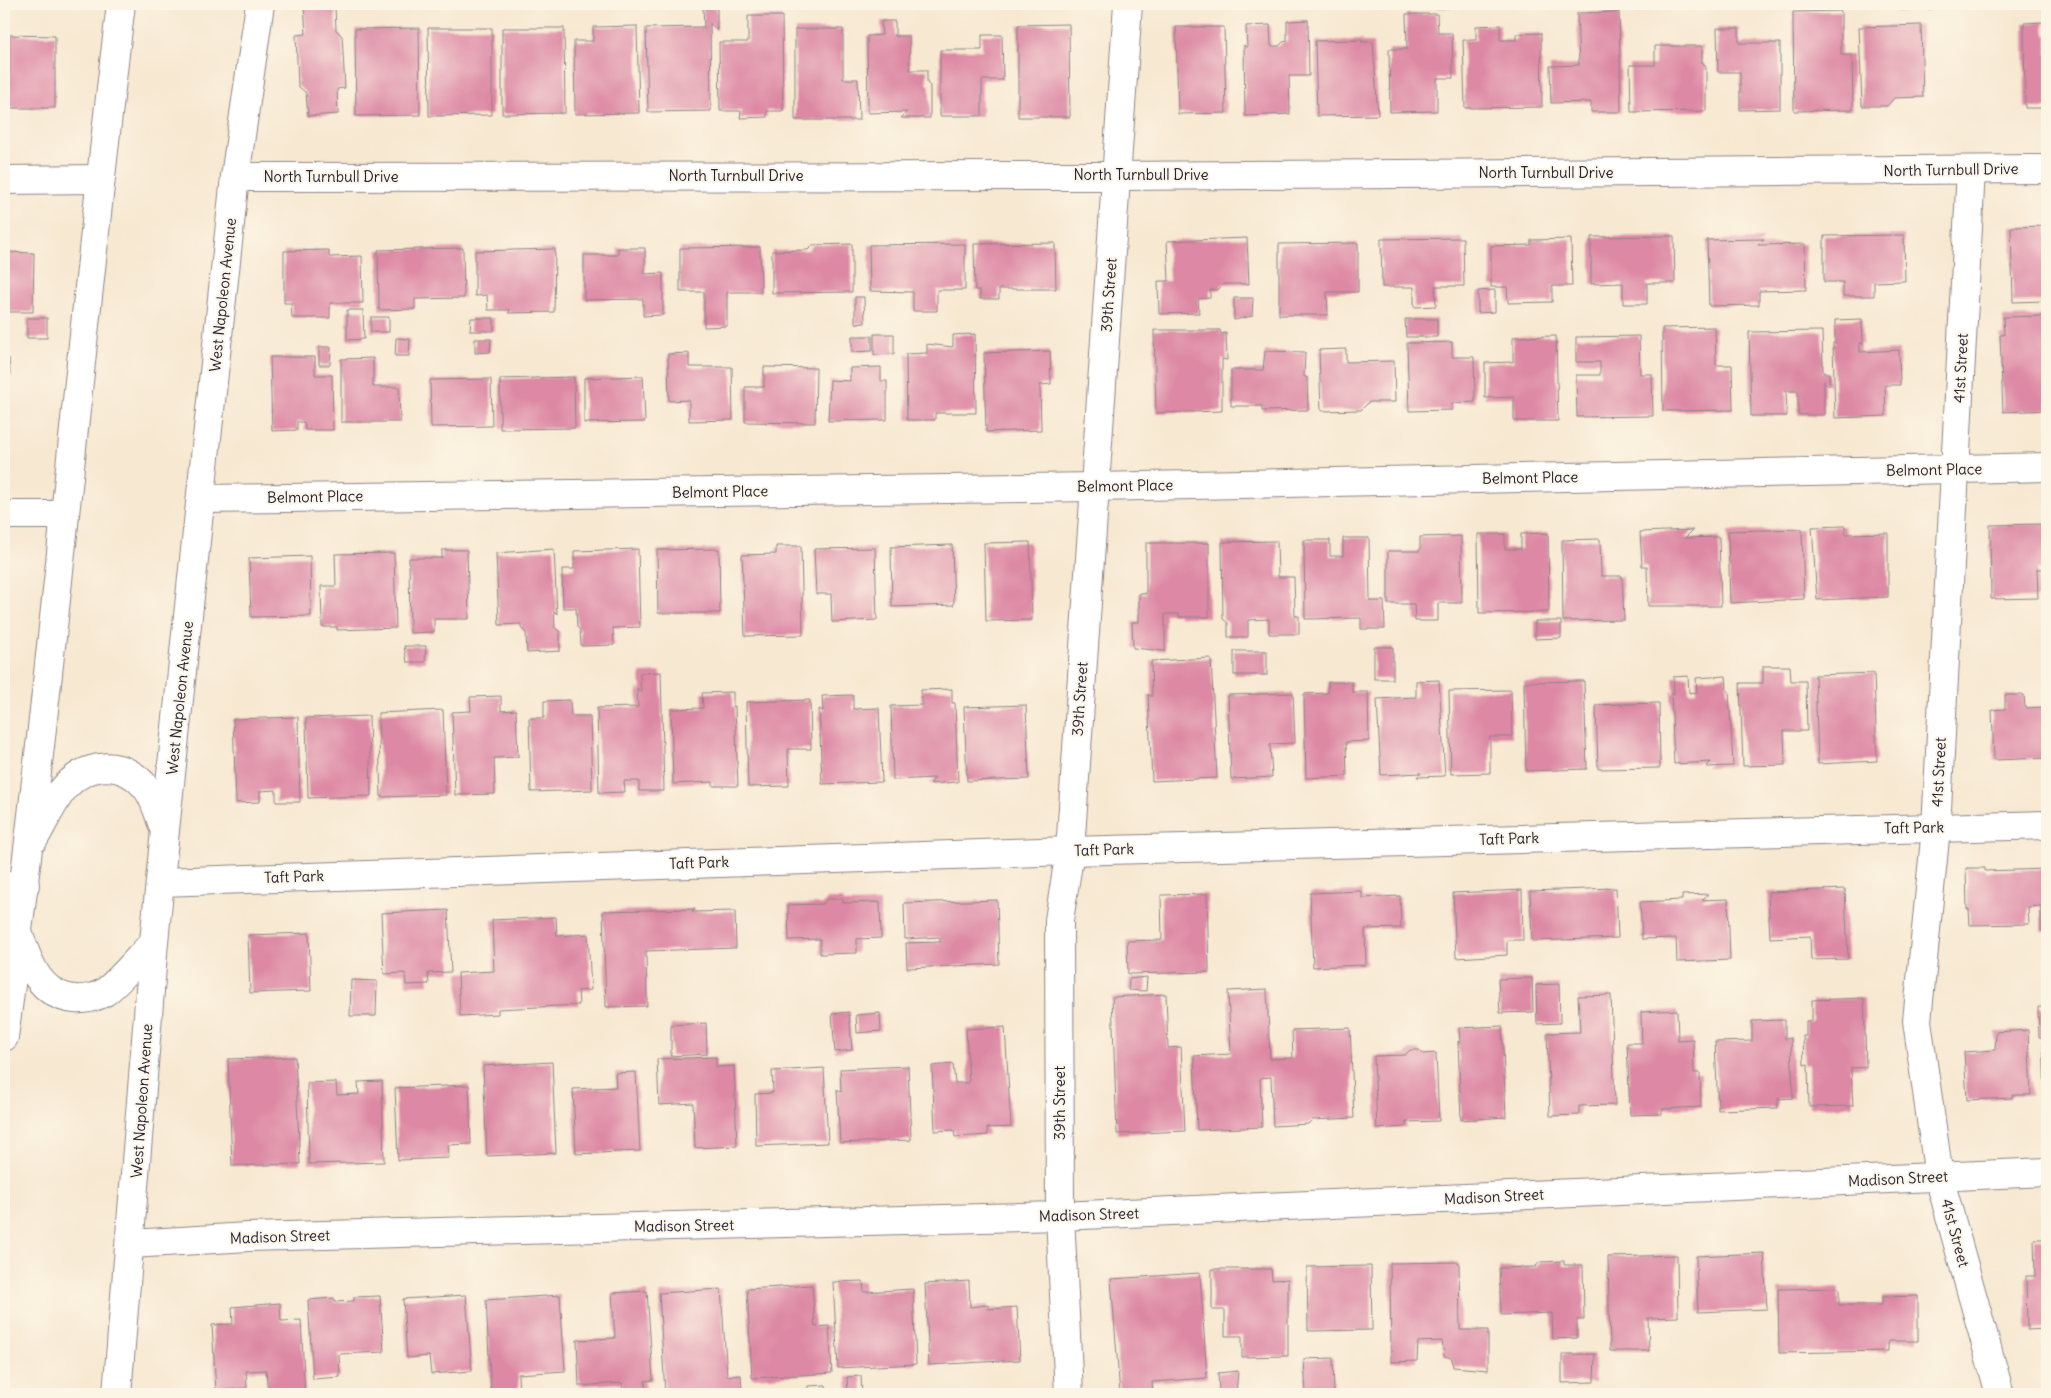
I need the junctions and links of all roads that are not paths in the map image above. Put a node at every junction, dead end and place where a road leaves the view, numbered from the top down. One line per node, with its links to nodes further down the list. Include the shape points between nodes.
1 (121, 4): 8 (street)
2 (260, 4): 7 (street, West Napoleon Avenue)
3 (1128, 4): 6 (street, 39th Street)
4 (2047, 169): 5 (street, North Turnbull Drive)
5 (1971, 170): 6 (street, North Turnbull Drive); 11 (street, 41st Street)
6 (1118, 176): 7 (street, North Turnbull Drive); 12 (street, 39th Street)
7 (235, 177): 13 (street, West Napoleon Avenue)
8 (100, 179): 9 (street); 15 (street)
9 (4, 180)
10 (2047, 467): 11 (street, Belmont Place)
11 (1956, 469): 12 (street, Belmont Place); 17 (street, 41st Street)
12 (1095, 487): 13 (street, Belmont Place); 20 (street, 39th Street)
13 (202, 499): 18 (street, West Napoleon Avenue)
14 (4, 515): 15 (street)
15 (64, 515): 19 (street)
16 (2047, 825): 17 (street, Taft Park)
17 (1936, 828): 20 (street, Taft Park); 27 (street, 41st Street, via 1917,1021)
18 (165, 830): 19 (street, via 149,791 132,774 108,766 81,773 61,792); 21 (street, West Napoleon Avenue)
19 (30, 848): 22 (street)
20 (1070, 850): 21 (street, Taft Park); 28 (street, 39th Street, via 1059,920)
21 (161, 882): 24 (street, West Napoleon Avenue)
22 (14, 885): 23 (street)
23 (18, 933): 24 (street, via 30,967 45,988 63,998 82,999 104,993); 25 (street)
24 (154, 942): 29 (street, West Napoleon Avenue)
25 (4, 1037)
26 (2047, 1172): 27 (street, Madison Street)
27 (1939, 1177): 28 (street, Madison Street); 32 (street, 41st Street)
28 (1060, 1216): 29 (street, Madison Street, via 268,1237); 31 (street, 39th Street)
29 (131, 1244): 30 (street, West Napoleon Avenue)
30 (117, 1394)
31 (1070, 1394)
32 (2000, 1394)

